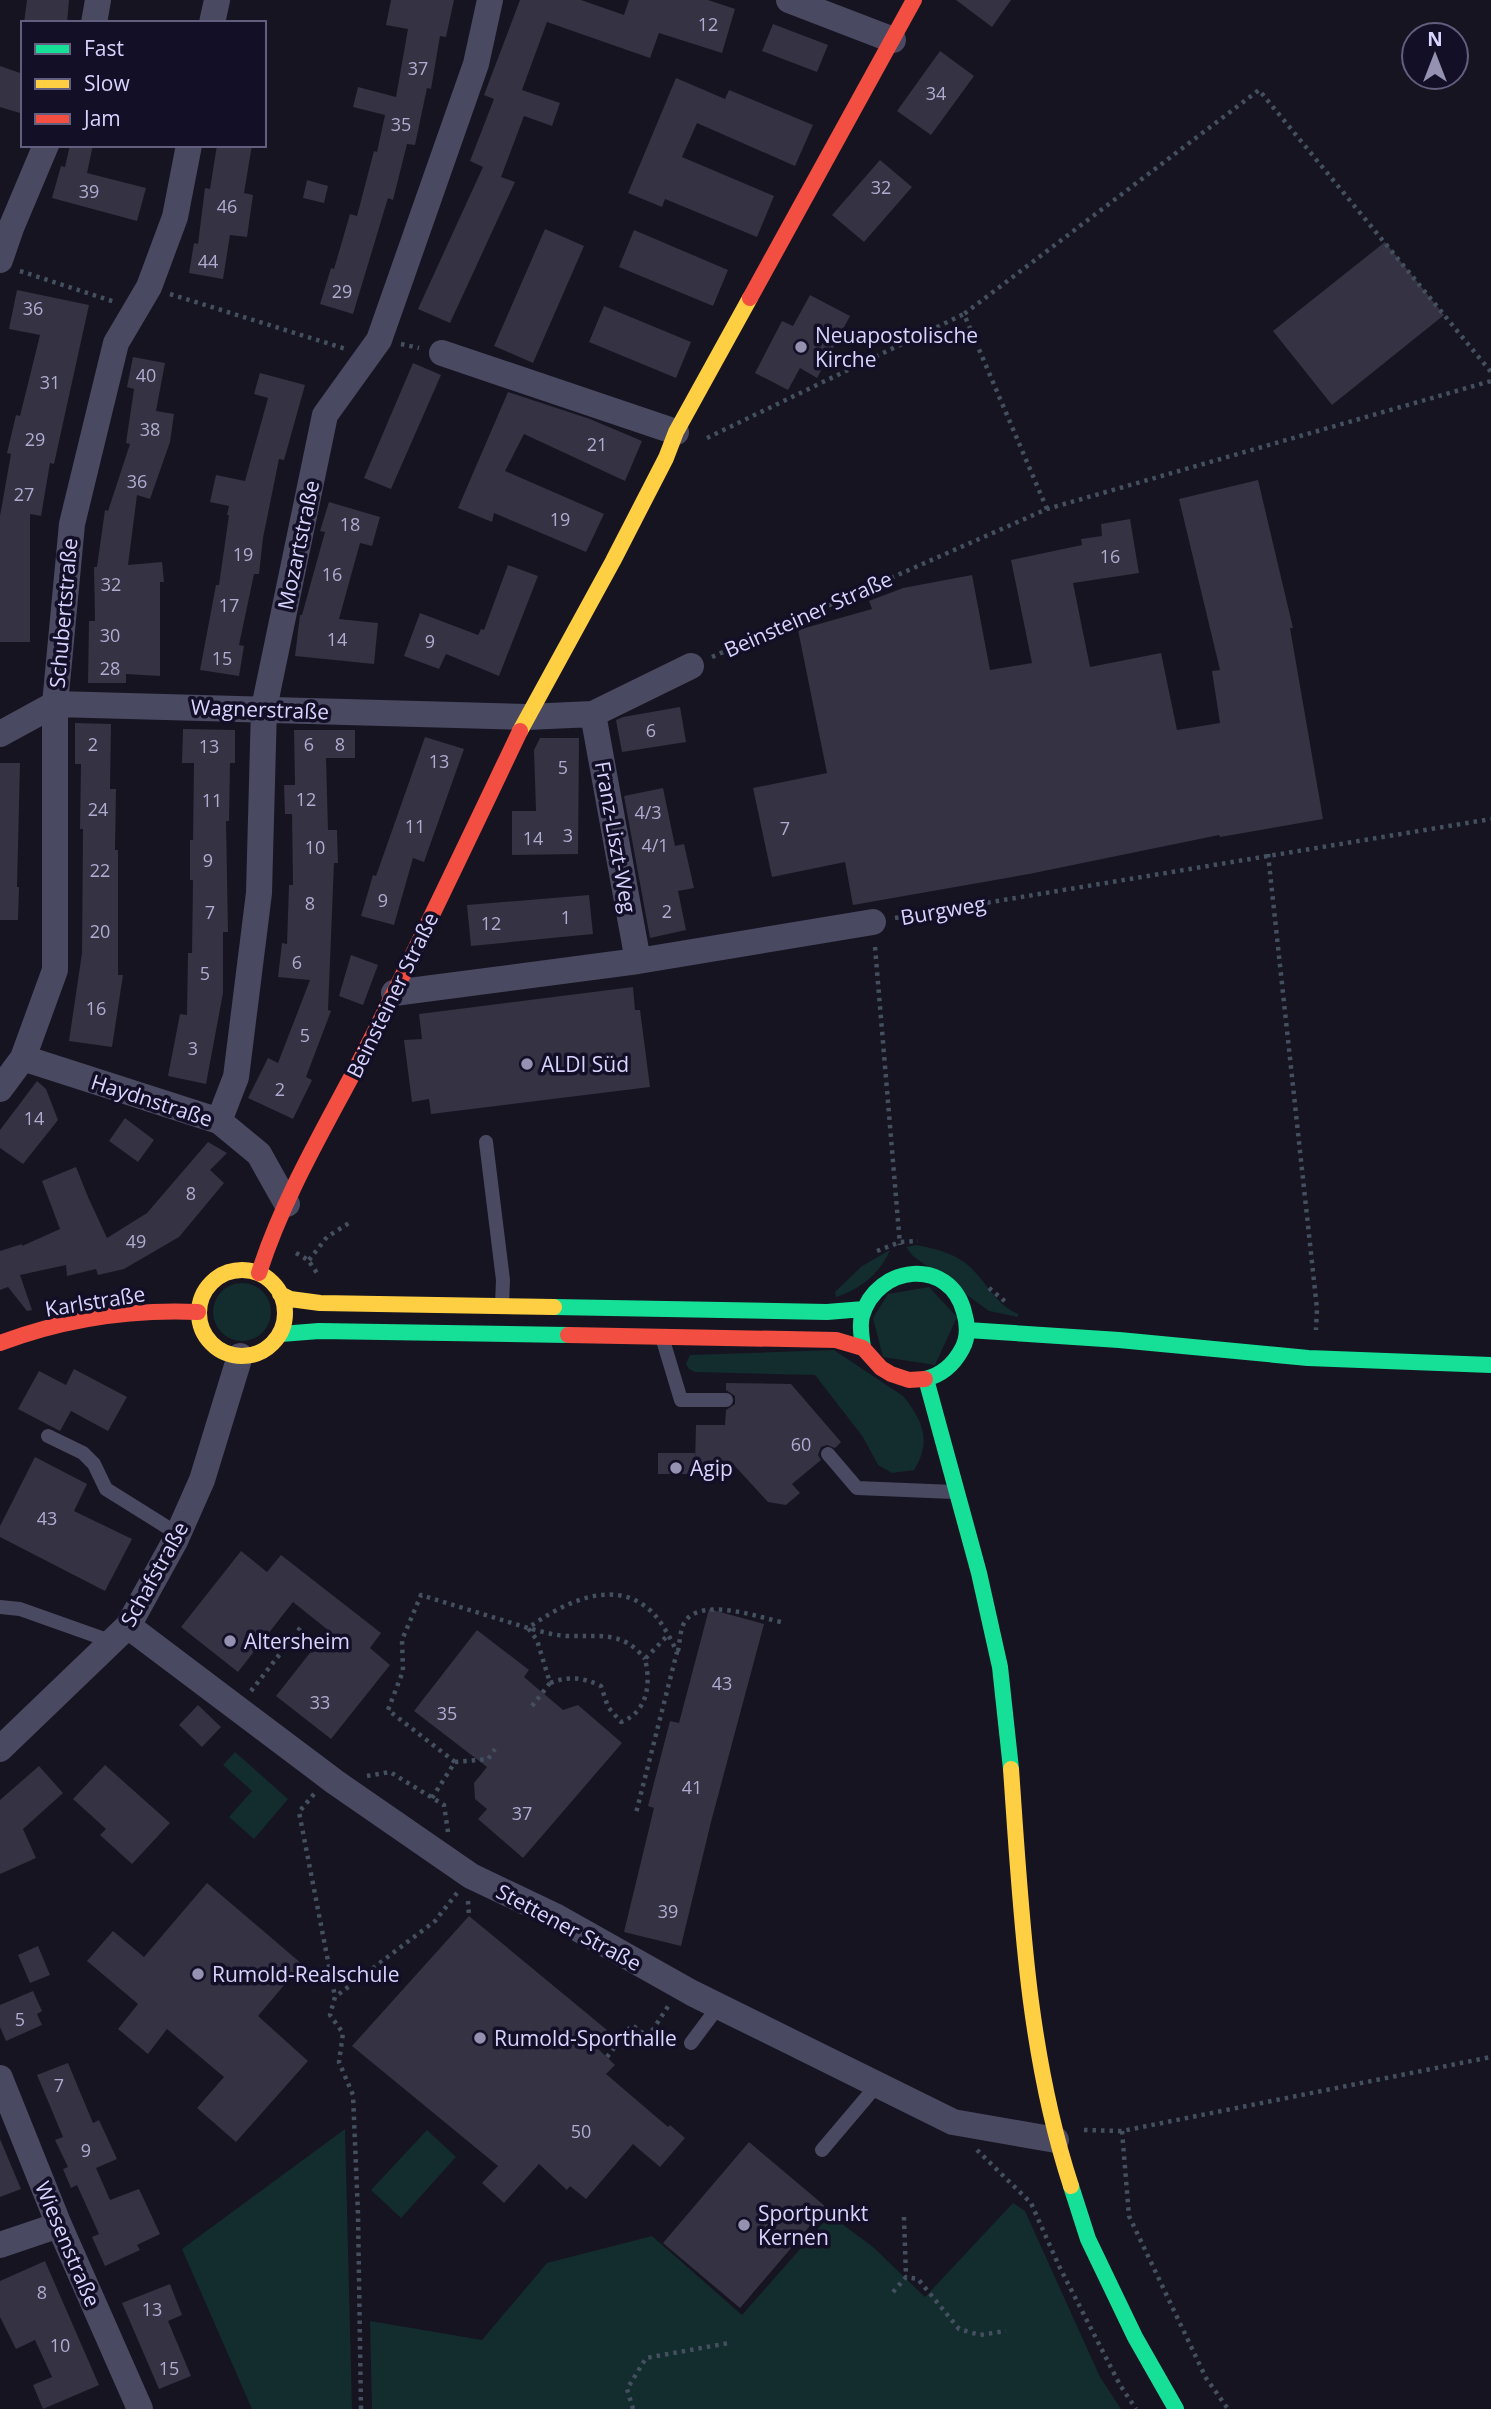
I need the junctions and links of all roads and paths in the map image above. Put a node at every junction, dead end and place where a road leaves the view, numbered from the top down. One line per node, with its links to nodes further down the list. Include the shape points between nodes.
1 (98, 0): 6 (street)
2 (216, 0): 7 (street)
3 (490, 0): 15 (street, Mozartstraße, via 476,64)
4 (789, 0): 8 (street)
5 (914, 0): 8 (main road, Beinsteiner Straße)
6 (94, 21)
7 (212, 21)
8 (893, 40): 19 (main road, Beinsteiner Straße)
9 (45, 147): 11 (street)
10 (189, 147): 13 (street, Schubertstraße, via 175,217)
11 (0, 260)
12 (34, 276): 13 (path)
13 (142, 298): 15 (path); 23 (street, Schubertstraße, via 116,343 72,524)
14 (964, 314): 17 (path, via 1259,90); 20 (path); 21 (path)
15 (373, 348): 16 (path); 24 (street, Mozartstraße, via 325,415)
16 (442, 353): 19 (street)
17 (1491, 372)
18 (1491, 381): 21 (path, Beinsteiner Straße)
19 (676, 432): 26 (main road, Beinsteiner Straße, via 613,561)
20 (703, 440)
21 (1047, 509): 22 (path, Beinsteiner Straße)
22 (691, 666): 25 (street)
23 (55, 704): 24 (street, Wagnerstraße); 27 (street, Wagnerstraße); 33 (street, Schubertstraße, via 55,970)
24 (264, 708): 26 (street, Wagnerstraße); 35 (street, Mozartstraße, via 259,892 236,1077)
25 (593, 714): 26 (street); 31 (street, Franz-Liszt-Weg)
26 (527, 717): 32 (main road, Beinsteiner Straße)
27 (0, 734)
28 (1491, 819): 29 (path, Burgweg)
29 (1268, 855): 30 (path, Burgweg); 54 (path, via 1317,1309)
30 (873, 922): 31 (street, Burgweg); 39 (path)
31 (638, 961): 32 (street, Burgweg)
32 (394, 993): 37 (main road, Beinsteiner Straße)
33 (23, 1058): 34 (street, Schubertstraße); 35 (street, Haydnstraße)
34 (0, 1089)
35 (219, 1121): 37 (street, Haydnstraße, via 259,1154)
36 (486, 1142): 45 (lane)
37 (287, 1204): 42 (main road, Beinsteiner Straße)
38 (349, 1223): 41 (path, via 327,1237)
39 (900, 1242)
40 (291, 1250): 41 (path)
41 (309, 1260): 43 (path)
42 (259, 1273): 44 (main road); 47 (main road, via 232,1270 220,1276 210,1284)
43 (321, 1279)
44 (281, 1294): 45 (main road, via 320,1303); 49 (main road, via 285,1317)
45 (502, 1305): 46 (main road)
46 (864, 1310): 48 (main road, via 875,1290 888,1280 919,1273 941,1280 959,1296 966,1310); 52 (main road)
47 (198, 1312): 51 (main road, Karlstraße, via 100,1317); 53 (main road, via 205,1335 215,1346)
48 (967, 1330): 54 (main road); 56 (main road, via 958,1359)
49 (281, 1334): 50 (main road); 53 (main road, via 264,1350)
50 (662, 1336): 52 (main road, via 827,1339); 57 (lane, via 681,1400)
51 (0, 1343)
52 (863, 1348): 56 (main road, via 882,1369)
53 (240, 1356): 61 (street, Schafstraße, via 202,1480)
54 (1314, 1358): 55 (main road)
55 (1491, 1365)
56 (926, 1380): 60 (main road)
57 (726, 1401)
58 (48, 1436): 61 (lane, via 83,1453 106,1489)
59 (828, 1454): 60 (lane, via 857,1488)
60 (958, 1492): 90 (main road, via 1000,1667 1025,1962 1037,2051)
61 (178, 1534): 66 (street, Schafstraße)
62 (0, 1606): 66 (lane, Stettener Straße)
63 (785, 1623): 68 (path, via 711,1608 684,1622)
64 (300, 1627): 72 (path)
65 (528, 1628): 67 (path, via 581,1598 601,1594 637,1602); 69 (path, via 623,1640); 70 (path, via 537,1640); 75 (path, via 421,1595 402,1640 403,1671 388,1710)
66 (120, 1634): 72 (street, Stettener Straße); 73 (street, Schafstraße)
67 (668, 1634): 68 (path); 69 (path)
68 (677, 1652): 78 (path)
69 (645, 1659): 70 (path, via 649,1677 641,1706 632,1718 621,1722 608,1706 601,1686 574,1677)
70 (550, 1683): 71 (path)
71 (532, 1706)
72 (238, 1708): 76 (street, Stettener Straße)
73 (0, 1749)
74 (495, 1749): 75 (path, via 488,1759)
75 (455, 1762): 77 (path)
76 (332, 1779): 77 (path, via 390,1772); 79 (street, Stettener Straße); 81 (path, via 299,1812)
77 (432, 1798): 79 (path, via 444,1805)
78 (636, 1813)
79 (462, 1870): 80 (street, Stettener Straße); 81 (path, via 435,1921)
80 (681, 1987): 82 (street, Stettener Straße); 84 (path, via 648,2037 632,2025)
81 (335, 1997): 100 (path, via 330,2015 343,2033 339,2062 353,2095)
82 (718, 2007): 83 (lane); 87 (street, Stettener Straße)
83 (691, 2043)
84 (607, 2057)
85 (1491, 2057): 89 (path)
86 (0, 2078): 93 (street, Wiesenstraße)
87 (877, 2085): 88 (street, Stettener Straße); 91 (lane)
88 (953, 2122): 90 (street, Stettener Straße); 102 (path, via 1031,2203 1114,2374)
89 (1122, 2131): 90 (path); 104 (path, via 1129,2216 1206,2378)
90 (1056, 2135): 103 (main road, via 1088,2239)
91 (822, 2150)
92 (904, 2217): 95 (path)
93 (59, 2225): 94 (street); 99 (street, Wiesenstraße)
94 (0, 2245)
95 (906, 2277): 96 (path); 97 (path, via 918,2279 959,2329 980,2335)
96 (893, 2292)
97 (1006, 2331)
98 (729, 2343): 101 (path, via 646,2358 627,2389)
99 (139, 2409)
100 (361, 2409)
101 (633, 2409)
102 (1136, 2409)
103 (1176, 2409)
104 (1228, 2409)

